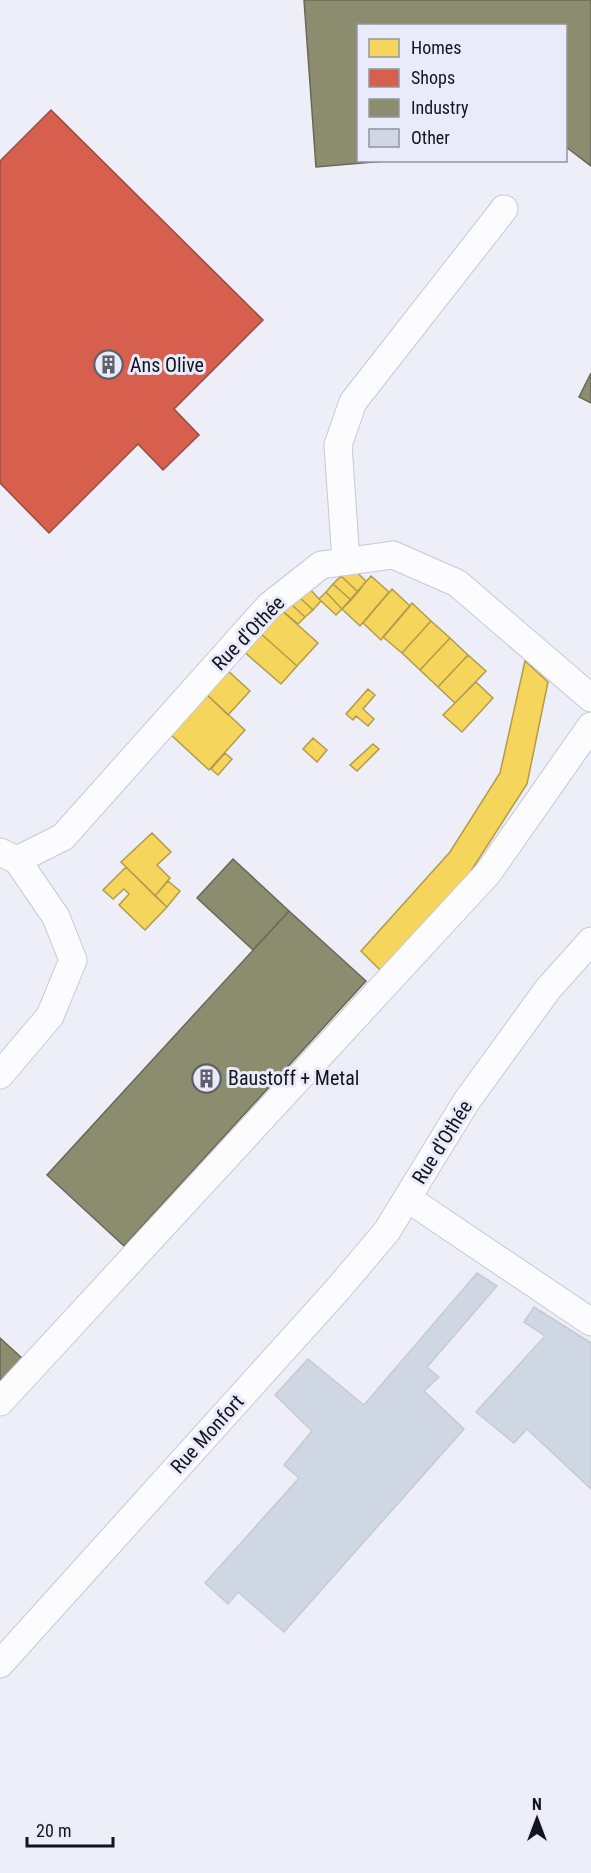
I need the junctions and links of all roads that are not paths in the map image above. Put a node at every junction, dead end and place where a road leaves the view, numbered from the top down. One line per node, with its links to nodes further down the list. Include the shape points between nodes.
1 (504, 209): 2 (street, via 353,402 338,445)
2 (346, 561): 3 (street, Rue d'Othée, via 393,555 457,583); 5 (street, Rue d'Othée, via 321,565 269,606 63,837)
3 (591, 698)
4 (591, 726): 10 (street, via 488,873)
5 (9, 856): 7 (street, via 56,917 73,960 50,1016)
6 (591, 941): 8 (street, Rue d'Othée, via 548,989 466,1102)
7 (0, 1075)
8 (407, 1198): 9 (street, Rue d'Othée); 11 (street, Rue Monfort, via 387,1231 338,1289)
9 (591, 1322)
10 (0, 1402)
11 (0, 1664)

